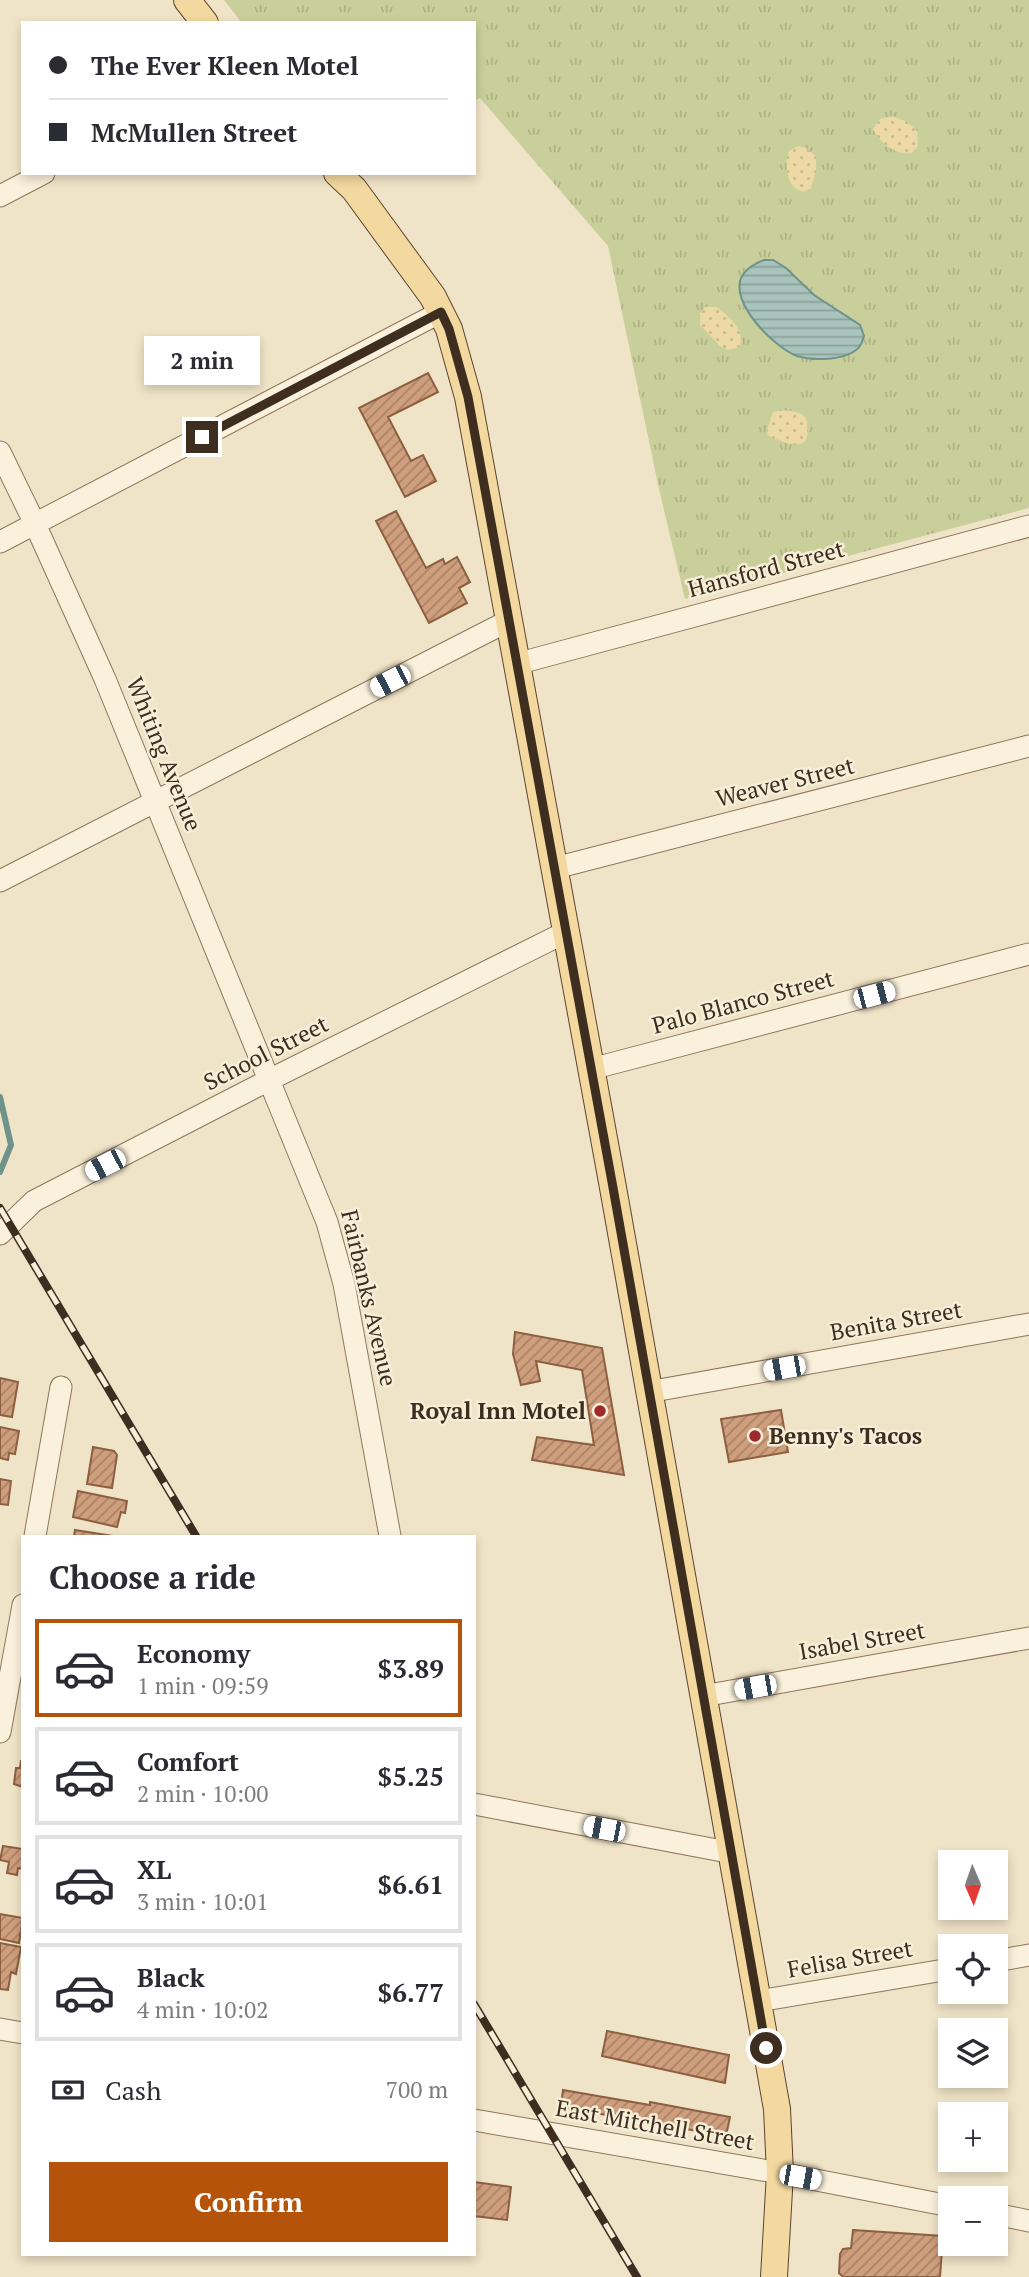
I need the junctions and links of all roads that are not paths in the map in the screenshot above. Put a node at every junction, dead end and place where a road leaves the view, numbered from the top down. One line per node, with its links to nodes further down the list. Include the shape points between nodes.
1 (187, 0): 2 (main road)
2 (203, 21)
3 (40, 175): 5 (street)
4 (339, 175): 6 (main road, via 411,264)
5 (0, 196)
6 (441, 312): 8 (street); 11 (main road, via 468,397)
7 (0, 452): 8 (street, Whiting Avenue)
8 (35, 524): 10 (street); 14 (street, Whiting Avenue)
9 (1029, 526): 12 (street, Hansford Street)
10 (0, 542)
11 (508, 621): 12 (main road); 14 (street)
12 (516, 664): 15 (main road)
13 (1029, 746): 15 (street, Weaver Street)
14 (155, 802): 16 (street); 20 (street, Whiting Avenue)
15 (555, 868): 17 (main road)
16 (0, 881)
17 (566, 932): 19 (main road); 20 (street, School Street)
18 (1029, 954): 19 (street, Palo Blanco Street)
19 (591, 1069): 24 (main road)
20 (271, 1079): 21 (street, School Street, via 34,1201); 26 (street, Fairbanks Avenue, via 337,1259)
21 (0, 1234)
22 (1029, 1324): 24 (street, Benita Street)
23 (61, 1388): 25 (street)
24 (648, 1392): 29 (main road)
25 (35, 1535)
26 (390, 1535)
27 (21, 1622): 30 (street)
28 (1029, 1638): 29 (street, Isabel Street)
29 (703, 1696): 32 (main road)
30 (9, 1721)
31 (476, 1804): 32 (street)
32 (733, 1853): 36 (main road)
33 (1029, 1955): 34 (street)
34 (1008, 1959)
35 (938, 1971): 36 (street, Felisa Street)
36 (758, 2001): 40 (main road, via 776,2109)
37 (0, 2029): 38 (street)
38 (21, 2033)
39 (476, 2120): 40 (street, East Mitchell Street)
40 (780, 2173): 41 (street, East Mitchell Street); 44 (main road)
41 (938, 2204)
42 (1008, 2217): 43 (street)
43 (1029, 2221)
44 (774, 2277)

